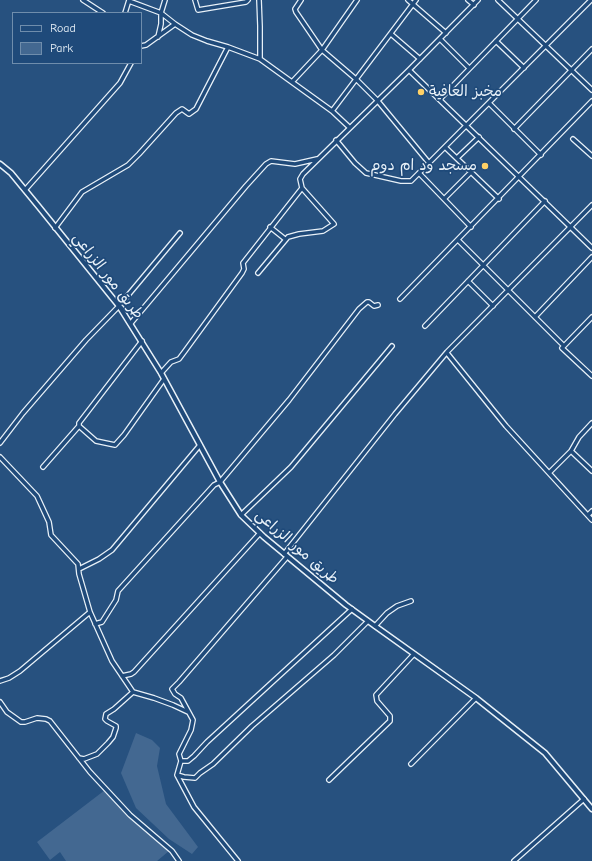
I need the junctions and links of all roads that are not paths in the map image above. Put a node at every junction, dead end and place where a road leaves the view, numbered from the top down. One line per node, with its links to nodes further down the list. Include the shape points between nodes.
1 (83, 0): 18 (street)
2 (129, 0): 19 (street); 20 (street)
3 (165, 0): 20 (street)
4 (196, 0): 5 (street, via 198,10)
5 (248, 0)
6 (259, 0): 33 (street)
7 (301, 0): 32 (street, via 295,9 296,12)
8 (357, 0): 32 (street)
9 (408, 0): 16 (street)
10 (416, 0): 16 (street)
11 (468, 0): 17 (street)
12 (478, 0): 17 (street)
13 (498, 0): 21 (street)
14 (536, 0): 21 (street)
15 (591, 0): 29 (street)
16 (413, 4): 23 (street); 24 (street)
17 (474, 5): 23 (street)
18 (101, 12)
19 (125, 12)
20 (161, 13): 22 (street); 25 (street)
21 (518, 18): 27 (street); 29 (street)
22 (175, 24): 25 (street); 30 (street, via 192,35)
23 (446, 33): 26 (street)
24 (391, 34): 34 (street); 40 (street)
25 (158, 37): 28 (street)
26 (440, 38): 34 (street); 36 (street)
27 (496, 41): 36 (street); 37 (street)
28 (142, 46)
29 (546, 46): 37 (street); 39 (street)
30 (228, 47): 33 (street); 73 (street, via 194,111 189,114 182,109 176,113 128,165 82,192)
31 (592, 49): 39 (street)
32 (322, 50): 40 (street); 41 (street)
33 (260, 59): 41 (street)
34 (420, 59): 38 (street)
35 (130, 64): 65 (street, via 120,82)
36 (470, 68): 43 (street)
37 (524, 68): 46 (street)
38 (409, 70): 43 (street); 44 (street)
39 (572, 70): 42 (street); 50 (street)
40 (357, 80): 44 (street); 47 (street)
41 (292, 82): 47 (street)
42 (592, 90)
43 (440, 99): 48 (street)
44 (378, 100): 49 (street); 59 (street)
45 (592, 101): 55 (street)
46 (489, 103): 48 (street); 50 (street)
47 (332, 111): 49 (street)
48 (467, 125): 51 (street); 54 (street)
49 (349, 127): 53 (street)
50 (514, 129): 55 (street)
51 (479, 137): 57 (street); 63 (street)
52 (573, 139): 56 (street)
53 (336, 140): 58 (street); 62 (street, via 366,173 411,181)
54 (445, 147): 57 (street); 59 (street)
55 (541, 155): 63 (street)
56 (592, 156)
57 (456, 158): 61 (street)
58 (318, 159): 64 (street, via 300,179); 89 (street, via 295,164 271,161 266,164)
59 (429, 163): 62 (street)
60 (0, 164): 65 (street, طريق مور الزراعي)
61 (471, 172): 66 (street); 67 (street)
62 (419, 173): 67 (street)
63 (520, 177): 66 (street); 68 (street)
64 (302, 188): 71 (street); 75 (street, via 334,224 323,231 299,234)
65 (25, 190): 73 (street, طريق مور الزراعي)
66 (498, 199): 72 (street)
67 (444, 200): 72 (street)
68 (545, 201): 70 (street); 79 (street)
69 (592, 205): 70 (street)
70 (571, 226): 77 (street); 82 (street)
71 (270, 227): 75 (street); 95 (street, via 243,263 242,273 186,351)
72 (471, 227): 76 (street)
73 (55, 228): 85 (street, طريق مور الزراعي)
74 (180, 233): 85 (street)
75 (285, 239): 80 (street)
76 (458, 240): 79 (street); 83 (street)
77 (592, 248)
78 (592, 257): 87 (street)
79 (483, 266): 81 (street); 82 (street)
80 (258, 273)
81 (468, 281): 86 (street); 90 (street)
82 (508, 291): 86 (street); 87 (street)
83 (400, 299)
84 (378, 305): 107 (street, via 366,302 359,309 289,400)
85 (119, 306): 89 (street, طريق مور الزراعي); 100 (street, via 86,340)
86 (493, 306): 94 (street)
87 (535, 317): 93 (street)
88 (592, 317): 93 (street)
89 (131, 323): 91 (street, طريق مور الزراعي)
90 (425, 326)
91 (142, 341): 95 (street, طريق مور الزراعي); 99 (street)
92 (392, 346): 109 (street, via 291,467)
93 (564, 346): 96 (street, via 562,348)
94 (447, 353): 106 (street, via 506,426); 113 (street, via 390,420)
95 (161, 373): 97 (street, طريق مور الزراعي)
96 (592, 376)
97 (164, 379): 99 (street, via 115,445 96,442); 101 (street, طريق مور الزراعي)
98 (592, 422): 102 (street)
99 (79, 426): 104 (street)
100 (0, 443)
101 (200, 446): 107 (street, طريق مور الزراعي); 114 (street, via 112,550)
102 (571, 451): 105 (street); 106 (street)
103 (0, 457): 114 (street, via 37,496 49,522 51,535 77,562)
104 (42, 467)
105 (592, 471)
106 (549, 473): 110 (street)
107 (220, 482): 109 (street, طريق مور الزراعي); 119 (street, via 214,485 118,591 116,600 102,622)
108 (592, 511): 110 (street)
109 (241, 515): 112 (street, طريق مور الزراعي)
110 (588, 515): 111 (street)
111 (592, 520)
112 (260, 533): 113 (street, طريق مور الزراعي); 122 (street, via 134,672)
113 (285, 555): 116 (street, طريق مور الزراعي); 127 (street, via 172,689 181,698)
114 (79, 570): 117 (street)
115 (411, 601): 120 (street, via 397,606)
116 (352, 609): 118 (street, طريق مور الزراعي); 129 (street, via 194,756 188,761)
117 (90, 612): 119 (street); 123 (street, via 20,671)
118 (368, 621): 120 (street, طريق مور الزراعي); 131 (street, via 213,764 195,778)
119 (95, 624): 122 (street)
120 (374, 626): 121 (street, طريق مور الزراعي)
121 (414, 654): 125 (street, طريق مور الزراعي); 132 (street, via 376,695 377,701 390,716 390,720)
122 (122, 676): 124 (street)
123 (0, 681)
124 (133, 692): 127 (street, via 161,700); 128 (street, via 106,714 105,718 116,728 113,737 97,754 89,758)
125 (476, 698): 130 (street); 133 (street, طريق مور الزراعي, via 545,753)
126 (0, 702): 128 (street, via 7,712 21,722 37,718 46,719)
127 (188, 712): 129 (street, via 193,720 191,730 178,754)
128 (80, 758): 135 (street, via 130,815 172,851)
129 (181, 761): 131 (street)
130 (411, 764)
131 (177, 775): 136 (street, via 194,808)
132 (329, 780)
133 (584, 799): 134 (street, طريق مور الزراعي); 137 (street)
134 (592, 809)
135 (179, 861)
136 (238, 861)
137 (514, 861)

